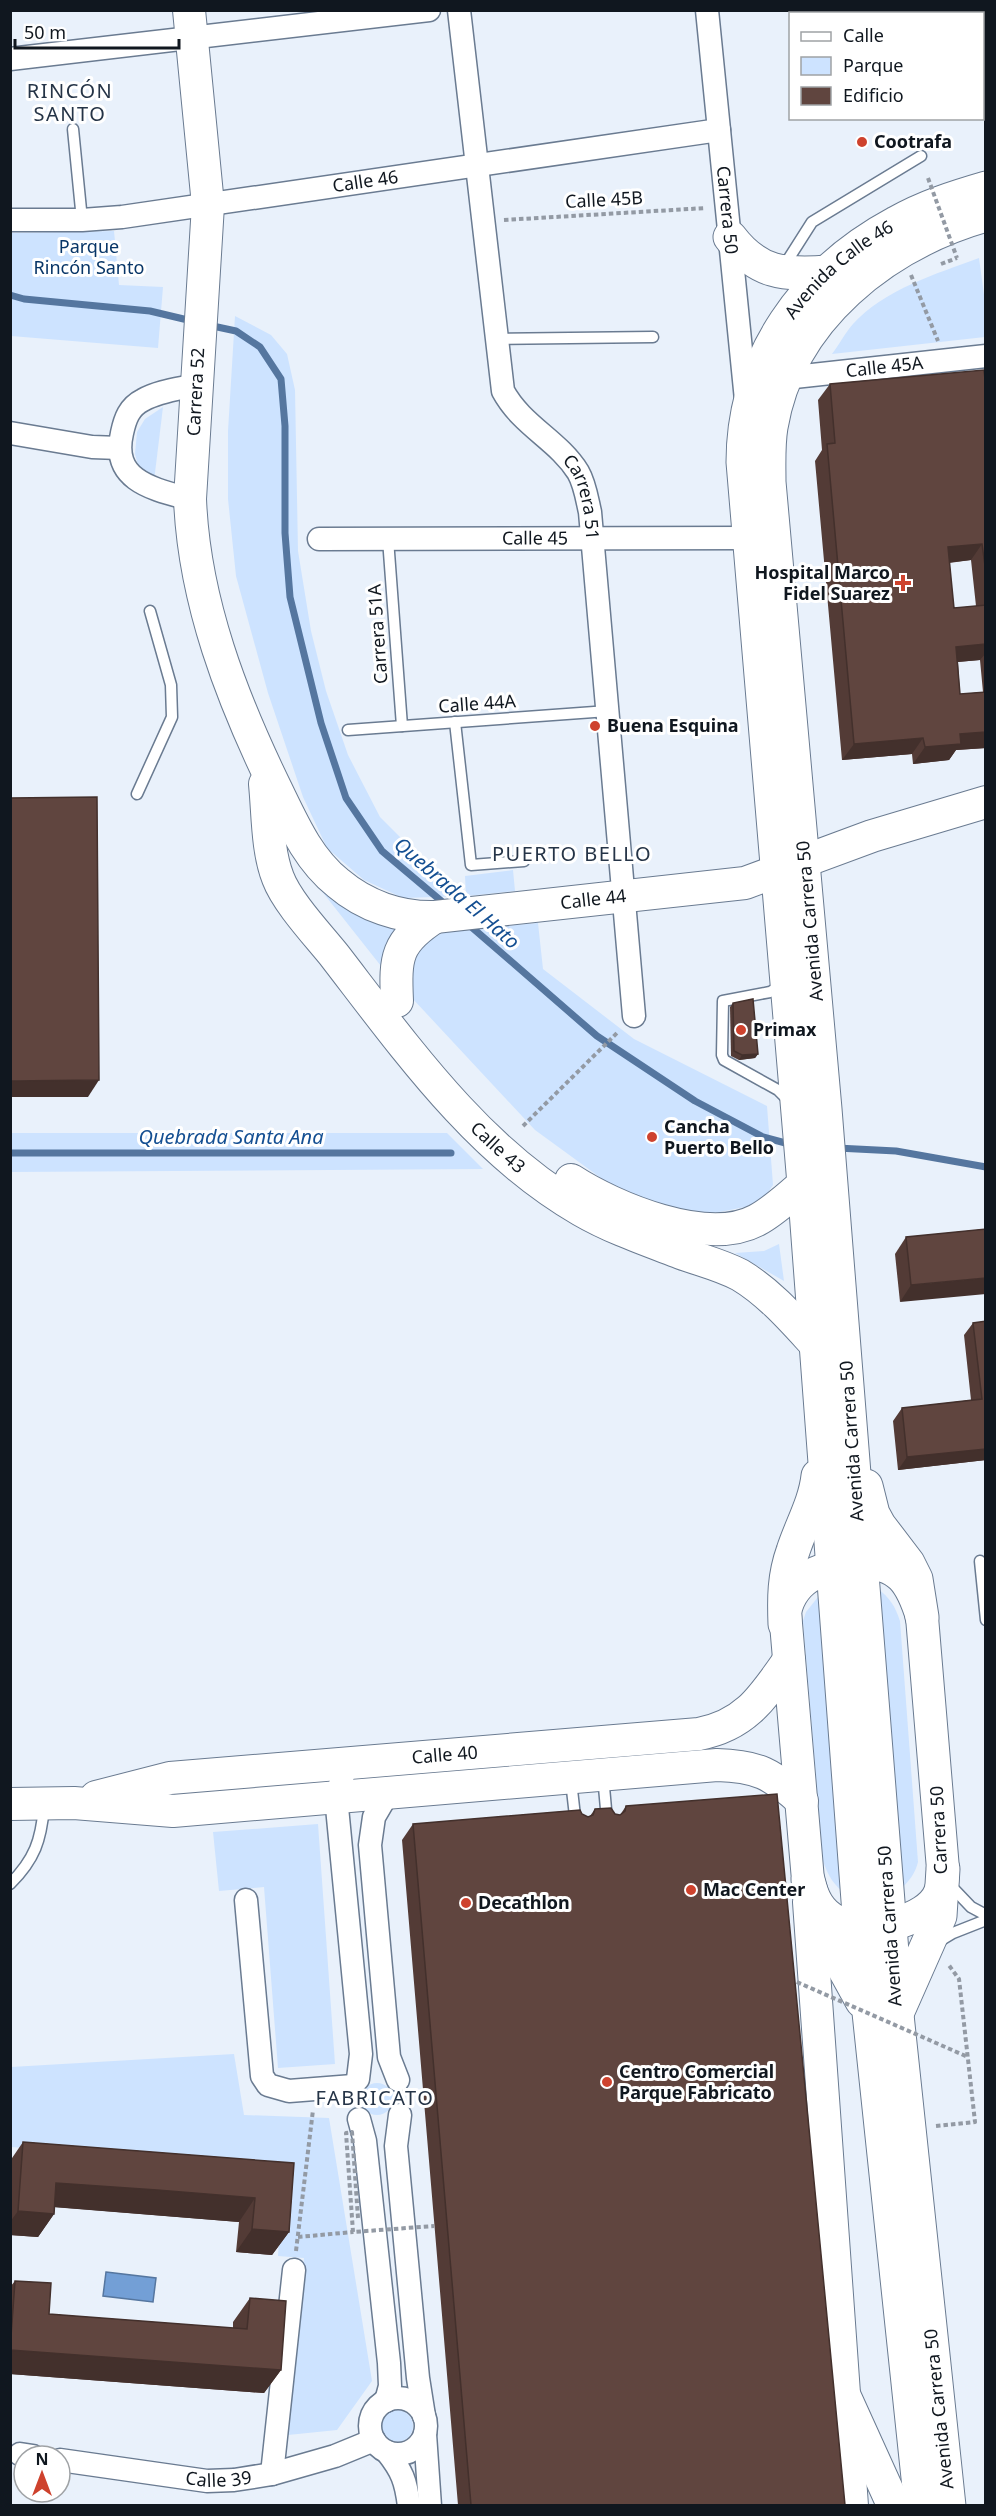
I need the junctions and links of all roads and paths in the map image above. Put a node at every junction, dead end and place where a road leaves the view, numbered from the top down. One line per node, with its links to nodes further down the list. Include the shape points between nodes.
1 (429, 10): 4 (street)
2 (459, 10): 9 (street, Carrera 51)
3 (707, 10): 7 (street, Carrera 50)
4 (190, 24): 5 (street); 12 (main road, Carrera 52)
5 (10, 59)
6 (73, 129): 15 (lane)
7 (719, 130): 9 (street, Calle 46); 17 (street, Carrera 50)
8 (921, 156): 20 (lane, via 812,222)
9 (477, 166): 12 (street, Calle 46); 16 (street, Carrera 51)
10 (928, 178): 18 (path, bridge)
11 (986, 188): 21 (main road, Avenida Calle 46, via 896,223 870,238)
12 (208, 205): 15 (street, Calle 46); 27 (main road, Carrera 52)
13 (986, 215): 26 (main road, Avenida Calle 46, via 924,238 872,270 828,309 797,353)
14 (10, 220): 15 (street, Calle 46)
15 (82, 220)
16 (483, 221): 17 (path, Calle 45B); 23 (street, Carrera 51)
17 (728, 222): 20 (main road, via 742,253 753,262); 28 (street, Carrera 50)
18 (957, 258)
19 (909, 269): 25 (path)
20 (780, 272): 21 (main road)
21 (828, 272): 28 (main road, Avenida Calle 46, via 794,309 773,342)
22 (653, 337): 23 (lane)
23 (496, 339): 32 (street, Carrera 51, via 503,391 520,417 568,459 578,473 590,512)
24 (986, 356): 25 (street, Calle 45A)
25 (945, 360): 26 (street, Calle 45A)
26 (785, 378): 46 (main road, Avenida Carrera 50, via 771,427 770,482)
27 (196, 385): 30 (street, via 142,400 126,415); 31 (main road, Carrera 52)
28 (747, 409): 33 (main road, Avenida Carrera 50, via 743,462)
29 (10, 433): 30 (street)
30 (119, 448): 31 (street, via 119,457 130,475 154,490)
31 (190, 499): 41 (main road, Carrera 52, via 193,546 207,610)
32 (592, 538): 33 (street, Calle 45); 35 (street, Calle 45); 37 (street, Carrera 51)
33 (750, 538): 46 (main road, Avenida Carrera 50)
34 (319, 539): 35 (street, Calle 45)
35 (387, 539): 39 (lane, Carrera 51A)
36 (150, 610): 42 (lane, via 171,685 172,717)
37 (608, 711): 38 (lane, Calle 44A); 47 (street, Carrera 51)
38 (455, 722): 39 (lane, Calle 44A); 45 (lane, via 471,866)
39 (402, 726): 40 (lane, Calle 44A)
40 (348, 730)
41 (263, 763): 44 (main road, Calle 43); 48 (main road, Calle 44, via 304,844 338,883 376,906 412,916)
42 (137, 794)
43 (986, 802): 46 (main road, Calle 44, via 897,828)
44 (272, 848): 50 (main road, Calle 43); 55 (main road, Calle 43, via 277,878 288,896 428,1073 508,1158 560,1198 615,1228 738,1274 780,1306)
45 (524, 861)
46 (791, 866): 47 (main road, Calle 44, via 726,887); 49 (main road, Avenida Carrera 50); 52 (main road, Avenida Carrera 50)
47 (624, 897): 48 (main road, Calle 44); 51 (street, Carrera 51)
48 (435, 917): 50 (main road, via 411,934 398,955)
49 (787, 981): 52 (main road, Avenida Carrera 50); 52 (lane, via 770,992 723,1000 722,1055 724,1060)
50 (397, 1001): 54 (main road, Calle 43, via 514,1135 559,1172 612,1201 671,1223 718,1228 756,1221)
51 (628, 1021): 53 (path)
52 (812, 1110): 54 (main road, Avenida Carrera 50)
53 (523, 1126)
54 (813, 1175): 55 (main road, Avenida Carrera 50); 56 (main road, Avenida Carrera 50)
55 (816, 1345): 56 (main road, Avenida Carrera 50)
56 (836, 1425): 58 (main road, Avenida Carrera 50); 59 (main road, via 873,1514 916,1579); 61 (main road, via 786,1574)
57 (980, 1561): 60 (lane)
58 (847, 1563): 59 (main road, Carrera 50, via 880,1563 895,1570 915,1594); 61 (main road, via 814,1572 799,1583 788,1601); 79 (main road, Avenida Carrera 50)
59 (922, 1617): 73 (main road, Carrera 50)
60 (986, 1620)
61 (785, 1624): 62 (main road)
62 (789, 1660): 63 (main road, Calle 40, via 750,1710 720,1730); 68 (main road)
63 (347, 1763): 67 (street); 69 (main road, Calle 40, via 170,1778)
64 (603, 1774): 65 (main road, Calle 40); 68 (main road, Calle 40, via 744,1766 770,1776); 71 (lane)
65 (571, 1777): 66 (main road, Calle 40); 72 (lane)
66 (388, 1793): 67 (main road, Calle 40); 84 (street, via 374,1817 370,1845 389,2057)
67 (336, 1797): 69 (main road, Calle 40, via 173,1811); 85 (street, via 361,2054)
68 (802, 1801): 74 (main road)
69 (59, 1803): 70 (main road, Calle 40); 75 (lane, via 35,1852)
70 (10, 1804)
71 (607, 1824)
72 (576, 1826)
73 (943, 1869): 77 (lane, via 957,1894); 79 (main road, Carrera 50, via 940,1893 931,1906 908,1920); 80 (main road)
74 (808, 1880): 79 (main road, via 817,1905 837,1922); 82 (main road, via 820,1925); 95 (main road)
75 (10, 1884)
76 (246, 1900): 86 (street, via 262,2076 277,2089)
77 (986, 1915)
78 (986, 1920): 80 (lane, via 953,1933)
79 (875, 1926): 82 (main road, Avenida Carrera 50)
80 (935, 1956): 82 (main road); 83 (path, via 960,1978)
81 (781, 1975): 83 (path, bridge)
82 (883, 2016): 105 (main road, Avenida Carrera 50); 106 (main road, Avenida Carrera 50)
83 (968, 2057): 89 (path, via 975,2122)
84 (398, 2080): 85 (street, via 374,2071); 87 (street, via 406,2097)
85 (356, 2083): 86 (street); 88 (street, via 350,2103)
86 (315, 2089): 93 (path)
87 (400, 2115): 88 (street, via 385,2126 366,2124); 97 (street, via 396,2146 417,2378)
88 (359, 2119): 96 (street, via 365,2141 389,2363)
89 (934, 2127)
90 (358, 2218): 92 (path, bridge, via 352,2132 346,2133)
91 (435, 2226): 92 (path, bridge)
92 (353, 2232): 93 (path)
93 (298, 2237): 94 (path)
94 (294, 2270): 100 (street)
95 (845, 2398): 103 (main road); 104 (main road)
96 (386, 2401): 97 (street, via 412,2402); 98 (street, via 370,2422)
97 (425, 2425): 98 (street, via 421,2443 406,2453); 102 (street)
98 (380, 2446): 100 (street, Calle 39); 101 (street, via 400,2468 407,2483)
99 (72, 2462): 100 (street, Calle 39, via 207,2481)
100 (272, 2474)
101 (409, 2505)
102 (430, 2505)
103 (852, 2505)
104 (894, 2505)
105 (921, 2505)
106 (949, 2505)

